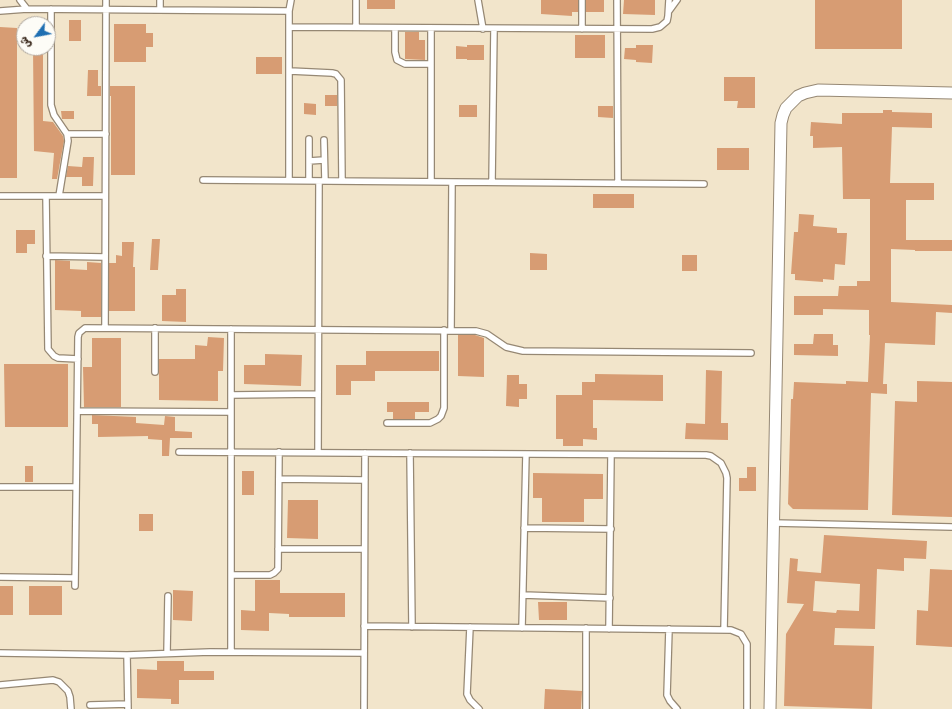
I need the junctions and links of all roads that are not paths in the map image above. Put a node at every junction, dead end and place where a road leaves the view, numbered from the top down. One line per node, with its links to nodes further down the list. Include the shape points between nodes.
1 (20, 0): 11 (lane)
2 (106, 0): 13 (lane)
3 (160, 0): 14 (lane)
4 (291, 0): 16 (lane)
5 (356, 0): 19 (lane)
6 (478, 0): 22 (lane)
7 (582, 0): 24 (lane)
8 (617, 0): 25 (lane)
9 (669, 0): 17 (lane)
10 (677, 0): 17 (lane)
11 (27, 9): 12 (lane); 15 (lane)
12 (51, 9): 13 (lane); 29 (lane, via 51,105 54,115)
13 (106, 10): 14 (lane); 30 (lane)
14 (160, 10): 16 (lane)
15 (0, 11)
16 (289, 11): 18 (lane)
17 (669, 12): 25 (lane, via 667,21 656,29)
18 (290, 27): 19 (lane); 27 (lane)
19 (356, 27): 20 (lane)
20 (395, 28): 21 (lane); 26 (lane, via 394,52 397,60 404,64)
21 (431, 28): 22 (lane); 26 (lane)
22 (483, 29): 23 (lane)
23 (494, 29): 24 (lane); 42 (lane)
24 (582, 29): 25 (lane)
25 (617, 29): 43 (lane)
26 (431, 64): 40 (lane)
27 (290, 71): 36 (lane); 39 (lane, via 332,73 341,80)
28 (952, 93): 76 (street, via 818,90 798,96 783,115)
29 (67, 134): 30 (lane); 47 (lane)
30 (106, 134): 48 (lane)
31 (309, 139): 34 (lane)
32 (324, 140): 33 (lane)
33 (324, 160): 34 (lane); 38 (lane)
34 (309, 161): 37 (lane)
35 (203, 180): 36 (lane)
36 (289, 180): 37 (lane)
37 (309, 180): 38 (lane)
38 (322, 181): 39 (lane); 54 (lane)
39 (342, 181): 40 (lane)
40 (431, 182): 41 (lane)
41 (452, 182): 42 (lane); 55 (lane)
42 (492, 182): 43 (lane)
43 (618, 183): 44 (lane)
44 (704, 184)
45 (0, 196): 46 (lane)
46 (46, 196): 47 (lane); 49 (lane)
47 (59, 196): 48 (lane)
48 (105, 196): 50 (lane)
49 (46, 256): 50 (lane); 57 (lane, via 48,349 58,358)
50 (105, 257): 51 (lane)
51 (105, 328): 52 (lane); 57 (lane, via 82,330 78,337)
52 (155, 328): 53 (lane); 58 (lane)
53 (231, 329): 54 (lane); 60 (lane)
54 (318, 330): 55 (lane); 59 (lane)
55 (448, 330): 56 (lane, via 480,331 506,347 523,351); 63 (lane, via 444,408 441,416 430,423)
56 (751, 353)
57 (78, 359): 61 (lane)
58 (155, 372)
59 (318, 394): 60 (lane); 67 (lane)
60 (231, 395): 62 (lane)
61 (77, 411): 62 (lane); 74 (lane)
62 (231, 412): 65 (lane)
63 (387, 423)
64 (179, 452): 65 (lane)
65 (231, 452): 66 (lane); 82 (lane)
66 (279, 452): 67 (lane); 72 (lane)
67 (318, 452): 68 (lane)
68 (365, 453): 69 (lane); 73 (lane)
69 (410, 453): 70 (lane); 90 (lane)
70 (526, 454): 71 (lane); 78 (lane)
71 (611, 455): 79 (lane); 96 (lane, via 706,455 716,459 724,467 727,478)
72 (279, 479): 73 (lane); 80 (lane)
73 (365, 480): 81 (lane)
74 (76, 487): 75 (lane); 84 (lane)
75 (0, 488)
76 (774, 523): 77 (lane); 111 (street)
77 (952, 527)
78 (524, 528): 79 (lane); 86 (lane)
79 (611, 528): 88 (lane)
80 (278, 549): 81 (lane); 82 (lane, via 278,569 272,574)
81 (364, 549): 89 (lane)
82 (231, 575): 97 (lane)
83 (0, 577): 84 (lane)
84 (75, 578): 85 (lane)
85 (75, 586)
86 (523, 595): 88 (lane); 92 (lane)
87 (168, 596): 99 (lane)
88 (610, 598): 94 (lane)
89 (364, 626): 90 (lane); 100 (lane)
90 (412, 627): 91 (lane)
91 (470, 627): 92 (lane); 107 (lane, via 467,694)
92 (522, 628): 93 (lane)
93 (586, 628): 94 (lane); 108 (lane)
94 (609, 629): 95 (lane)
95 (669, 629): 96 (lane); 109 (lane, via 667,696)
96 (724, 630): 110 (lane, via 741,634 747,644)
97 (231, 652): 99 (lane); 100 (lane)
98 (0, 653): 101 (lane)
99 (167, 653): 101 (lane)
100 (364, 653): 106 (lane)
101 (127, 655): 104 (lane)
102 (0, 686): 105 (lane, via 47,680 59,682 68,691)
103 (90, 705): 104 (lane)
104 (128, 707)
105 (71, 709)
106 (364, 709)
107 (479, 709)
108 (586, 709)
109 (677, 709)
110 (747, 709)
111 (770, 709)

